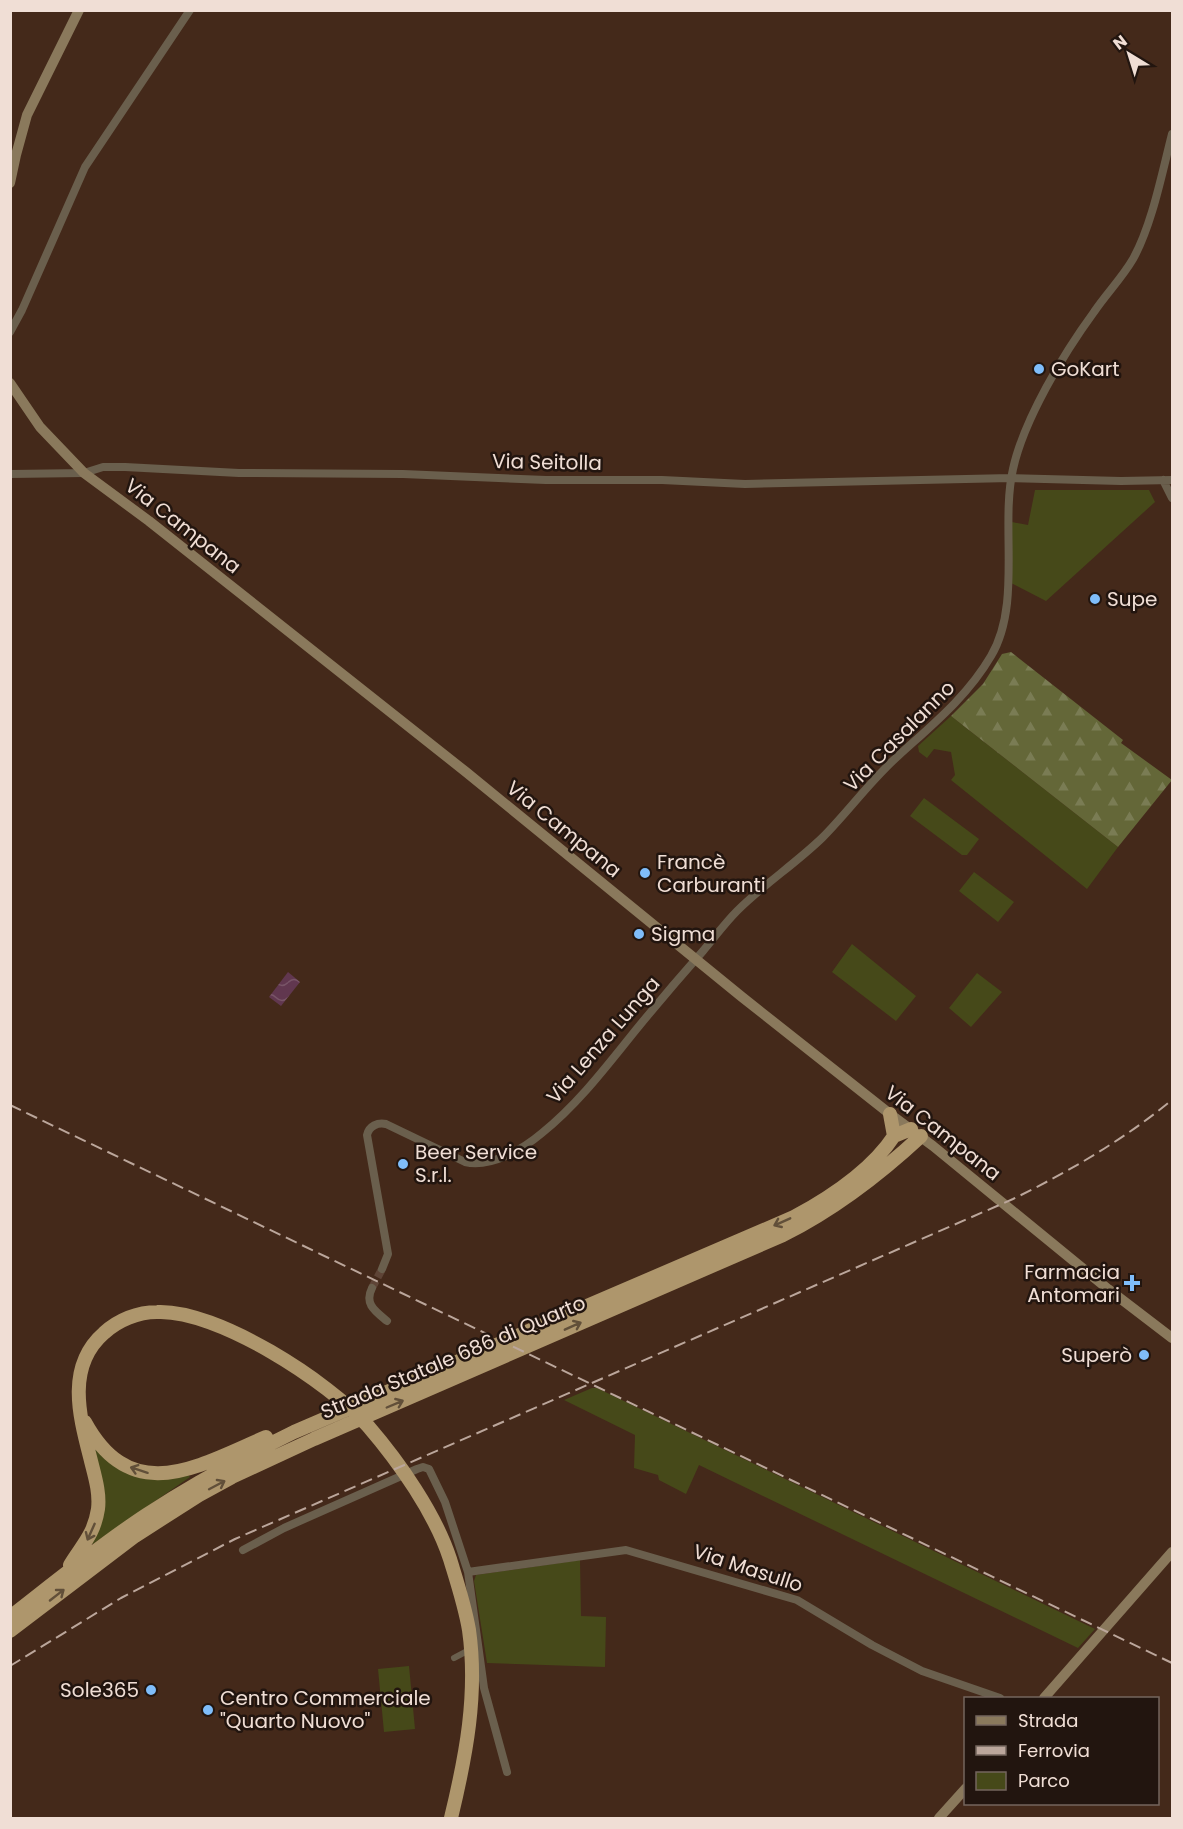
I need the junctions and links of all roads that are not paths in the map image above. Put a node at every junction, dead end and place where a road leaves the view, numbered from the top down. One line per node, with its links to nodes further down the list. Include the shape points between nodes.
1 (79, 10): 4 (main road, via 27,115)
2 (190, 10): 5 (street, via 85,167)
3 (1173, 134): 9 (street, Via Casalanno, via 1141,244 1058,367 1024,435)
4 (10, 183)
5 (10, 332)
6 (10, 383): 7 (main road, Via Campana, via 40,427)
7 (84, 473): 8 (street, Via Seitolla); 9 (street, Via Seitolla, via 103,467 125,467 745,484); 13 (main road, Via Campana, via 457,765)
8 (10, 474)
9 (1011, 478): 10 (street, Via Seitolla); 13 (street, Via Casalanno, via 1002,629 994,653 979,676 958,702 897,757 819,841 735,913)
10 (1163, 480): 11 (street, Via Seitolla); 12 (street)
11 (1173, 480)
12 (1173, 498)
13 (695, 959): 14 (main road, Via Campana); 17 (street, Via Lenza Lunga, via 597,1080 544,1131 510,1154 472,1164 386,1124 370,1128 367,1135 388,1254)
14 (890, 1114): 15 (main road, Via Campana); 16 (highway)
15 (916, 1133): 16 (highway); 20 (main road, Via Campana, via 1108,1289); 28 (highway, Strada Statale 686 di Quarto, one-way to 15, via 115,1550 199,1495 314,1439 790,1231 842,1200)
16 (894, 1136): 22 (highway, Strada Statale 686 di Quarto, one-way to 22, via 844,1185 794,1216)
17 (382, 1269)
18 (372, 1288): 19 (street, via 369,1304)
19 (387, 1322)
20 (1171, 1335)
21 (81, 1414): 22 (highway, one-way to 21, via 269,1435 188,1470 148,1473 124,1465 108,1453); 26 (highway, one-way to 26, via 98,1507 92,1534); 35 (highway, via 78,1380 90,1349 125,1319 159,1311 200,1319 275,1354 307,1374 367,1426 410,1481 449,1555 468,1629 471,1713)
22 (294, 1432): 26 (highway, Strada Statale 686 di Quarto, via 177,1496)
23 (243, 1550): 25 (street, via 423,1467 431,1471 445,1502)
24 (1173, 1552): 32 (main road)
25 (468, 1572): 29 (street); 31 (street, Via Masullo, via 626,1550 797,1600 922,1671)
26 (64, 1575): 27 (highway, Strada Statale 686 di Quarto)
27 (10, 1617)
28 (10, 1631)
29 (479, 1644): 30 (street); 33 (street, via 484,1688)
30 (454, 1658)
31 (997, 1697)
32 (1045, 1697)
33 (507, 1772)
34 (964, 1790): 36 (main road)
35 (451, 1818)
36 (940, 1818)

